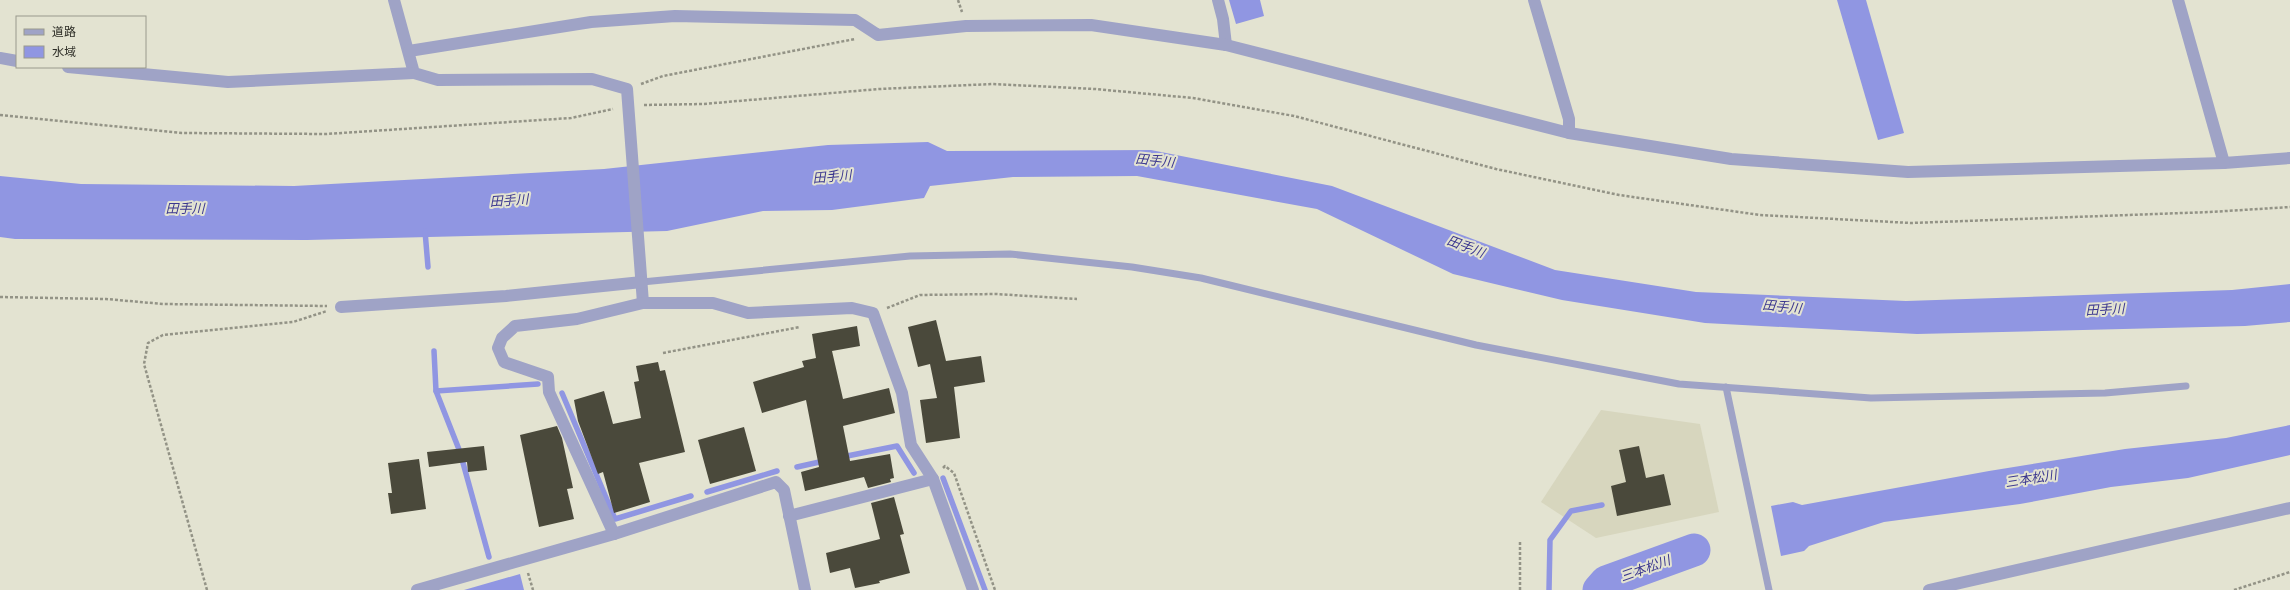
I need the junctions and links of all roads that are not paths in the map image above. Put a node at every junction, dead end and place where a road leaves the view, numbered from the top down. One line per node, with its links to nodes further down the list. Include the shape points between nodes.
1 (394, 0): 6 (street)
2 (1218, 0): 5 (street)
3 (1534, 0): 11 (street, via 1569,119)
4 (2178, 0): 13 (street)
5 (1226, 45): 6 (street, via 1091,25 966,26 878,35 855,20 675,16 591,22); 11 (street)
6 (409, 51): 10 (street)
7 (0, 58): 8 (street)
8 (16, 61)
9 (79, 68): 10 (street, via 228,82)
10 (414, 74): 14 (street, via 438,80 592,79 627,89)
11 (1569, 133): 13 (street, via 1731,159 1908,172)
12 (2290, 158): 13 (street)
13 (2224, 164)
14 (642, 282): 15 (street); 16 (street, via 506,296); 18 (lane, via 910,256 1010,254 1066,258 1201,278 1492,348 1679,384)
15 (643, 304): 19 (street, via 713,303 748,313 852,308 873,314 902,392 911,445); 22 (street, via 577,319 515,326 502,338 498,348 504,362 548,377 549,392)
16 (341, 307)
17 (2186, 386): 18 (lane, via 2105,393 1871,398)
18 (1726, 387): 26 (lane)
19 (933, 479): 21 (street); 25 (street)
20 (2290, 508): 27 (street)
21 (789, 516): 22 (street, via 784,490 776,482); 24 (street)
22 (614, 534): 23 (street)
23 (417, 590)
24 (805, 590)
25 (973, 590)
26 (1769, 590)
27 (1929, 590)

